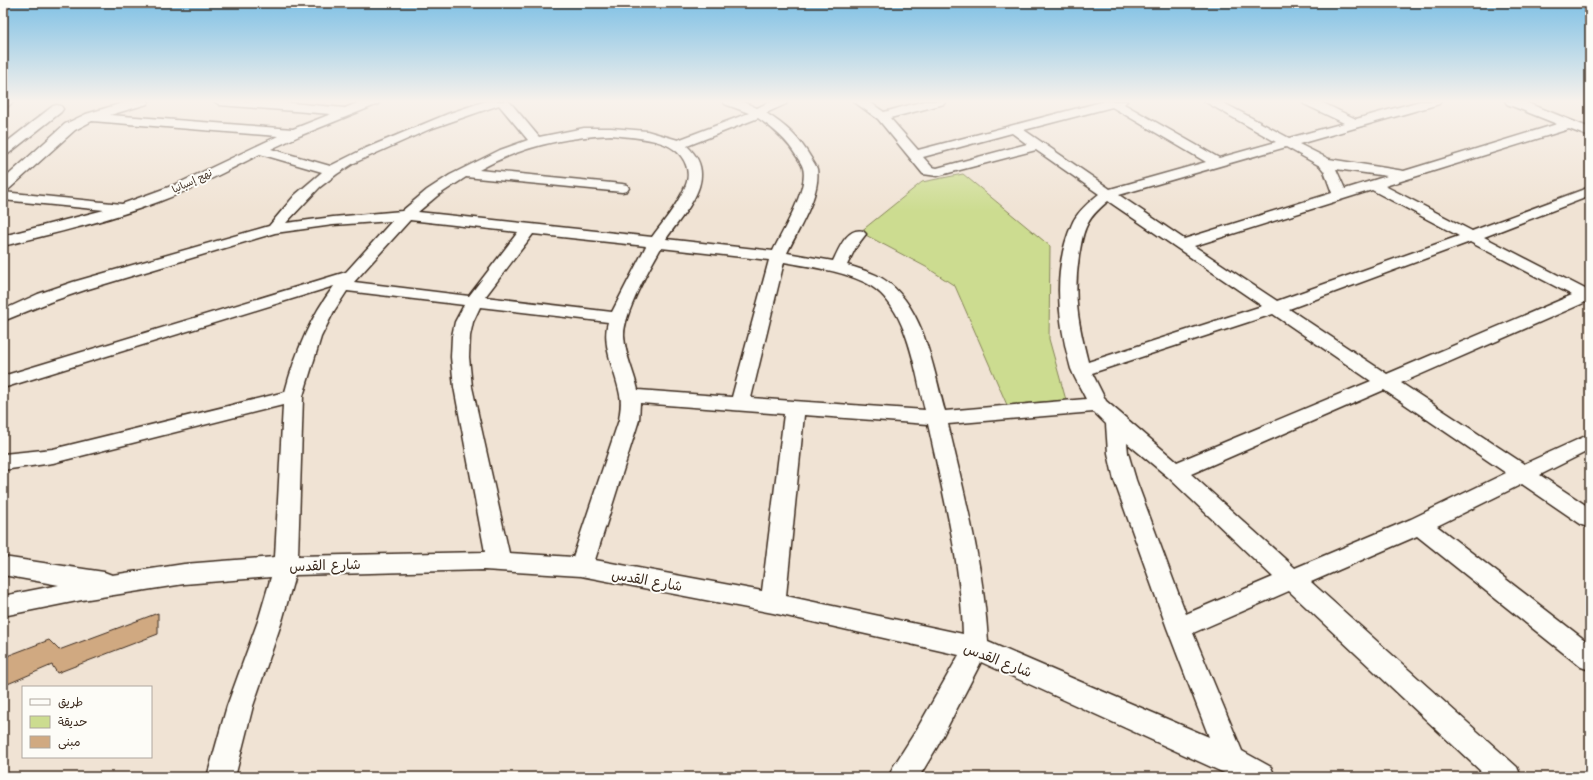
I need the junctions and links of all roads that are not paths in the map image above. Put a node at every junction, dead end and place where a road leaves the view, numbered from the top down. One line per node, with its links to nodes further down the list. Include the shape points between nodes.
1 (19, 137): 22 (street)
2 (58, 137): 29 (street)
3 (285, 137): 21 (street, نهج إسبانيا)
4 (400, 137): 26 (street)
5 (533, 137): 17 (street)
6 (555, 137): 17 (street)
7 (654, 137): 19 (street)
8 (697, 137): 19 (street)
9 (789, 137): 45 (street, via 810,168 809,187)
10 (900, 137): 23 (street)
11 (985, 137): 23 (street)
12 (1025, 137): 20 (street)
13 (1175, 137): 24 (street)
14 (1278, 137): 18 (street)
15 (1309, 137): 18 (street)
16 (1528, 137): 28 (street)
17 (536, 141): 27 (street, via 498,155)
18 (1289, 143): 24 (street); 25 (street)
19 (678, 145): 43 (street, via 691,160 695,177 681,207)
20 (1036, 146): 23 (street, via 933,172 924,169); 33 (street)
21 (260, 150): 26 (street); 36 (street, نهج إسبانيا, via 182,187)
22 (3, 151)
23 (914, 155)
24 (1216, 162): 33 (street)
25 (1326, 162): 28 (street); 34 (street)
26 (332, 171): 39 (street, via 300,198)
27 (465, 173): 31 (street); 37 (street, via 431,194)
28 (1405, 175): 30 (street)
29 (5, 183)
30 (1373, 185): 34 (street); 41 (street)
31 (622, 188)
32 (1590, 191): 41 (street)
33 (1107, 194): 44 (street); 53 (street, via 1080,223 1069,269 1069,321)
34 (1340, 195): 44 (street)
35 (3, 196): 36 (street)
36 (128, 208): 42 (street, نهج إسبانيا)
37 (406, 215): 38 (street); 39 (street); 47 (street)
38 (529, 228): 43 (street); 49 (street)
39 (274, 229): 51 (street, via 188,252 79,286)
40 (858, 234): 46 (street)
41 (1470, 237): 48 (street); 50 (street)
42 (3, 241)
43 (656, 242): 45 (street); 52 (street)
44 (1182, 245): 50 (street)
45 (778, 256): 46 (street); 58 (street)
46 (838, 267): 61 (street, via 871,279 890,293 905,312 913,329)
47 (348, 280): 49 (street); 55 (street); 56 (street, via 322,317 300,369)
48 (1589, 296): 54 (street)
49 (474, 301): 52 (street); 69 (street, via 464,322 461,336 461,372)
50 (1275, 307): 53 (street); 54 (street)
51 (3, 316)
52 (617, 318): 57 (street, via 617,352)
53 (1081, 370): 59 (street)
54 (1386, 380): 65 (street); 66 (street)
55 (3, 382)
56 (293, 396): 64 (street, via 53,456); 71 (street)
57 (630, 396): 58 (street); 72 (street, via 629,420)
58 (740, 403): 60 (street)
59 (1098, 405): 61 (street); 62 (street)
60 (795, 408): 61 (street); 75 (street)
61 (937, 418): 78 (street, via 968,568 974,604)
62 (1116, 422): 65 (street); 77 (street, via 1118,452 1125,480)
63 (1590, 441): 66 (street)
64 (3, 462)
65 (1176, 472): 73 (street)
66 (1524, 473): 67 (street); 68 (street)
67 (1590, 519)
68 (1419, 525): 73 (street); 79 (street)
69 (500, 562): 71 (street, شارع القدس); 72 (street, شارع القدس)
70 (3, 566): 74 (street)
71 (286, 566): 74 (street, شارع القدس, via 184,574); 81 (street, via 270,622 240,706)
72 (581, 568): 75 (street, شارع القدس)
73 (1293, 580): 77 (street); 84 (street)
74 (121, 584): 76 (street, شارع القدس)
75 (773, 603): 78 (street, شارع القدس)
76 (3, 606)
77 (1179, 628): 80 (street)
78 (976, 648): 80 (street, شارع القدس); 82 (street, via 928,738)
79 (1590, 659)
80 (1232, 761): 83 (street, شارع القدس)
81 (221, 777)
82 (903, 777)
83 (1261, 777)
84 (1507, 777)

